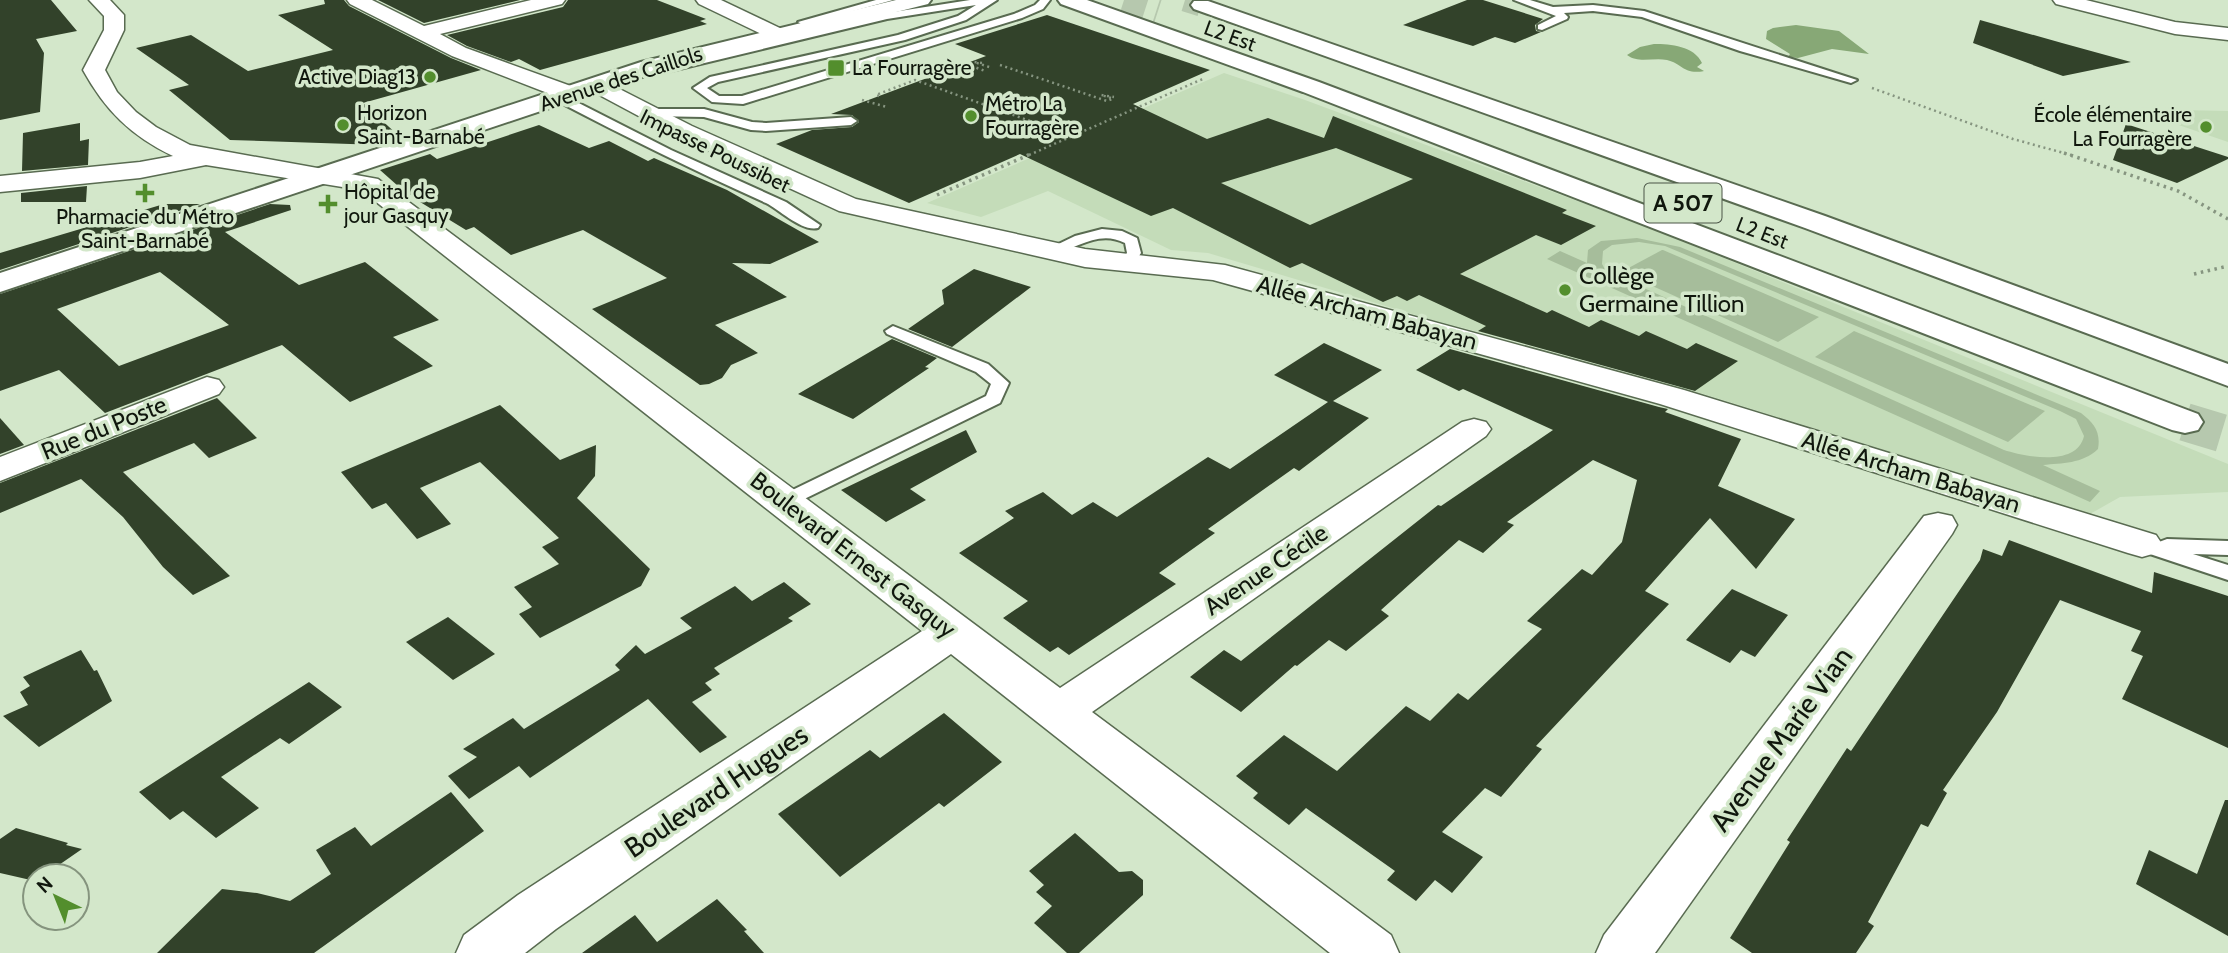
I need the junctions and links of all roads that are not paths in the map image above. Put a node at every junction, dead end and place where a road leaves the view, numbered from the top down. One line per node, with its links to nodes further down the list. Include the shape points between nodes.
1 (99, 0): 30 (street, via 114,15 114,30 94,70 111,100 170,147)
2 (356, 0): 22 (street)
3 (527, 0): 22 (street)
4 (555, 0): 22 (street)
5 (706, 0): 23 (street)
6 (888, 0): 20 (lane)
7 (920, 0): 23 (main road, Avenue des Caillols)
8 (986, 0): 26 (lane, via 887,16)
9 (992, 0): 10 (lane, via 962,18 901,38 713,79 699,88 716,100 743,100 1018,16)
10 (1045, 0)
11 (1068, 0): 18 (main road, L2 Est / A 507, via 2194,414 1785,241)
12 (1241, 0): 36 (main road, via 1990,262)
13 (1519, 0): 17 (lane)
14 (2063, 0): 24 (street, via 2175,29)
15 (2120, 0): 19 (street)
16 (1201, 5): 37 (main road, L2 Est / A 507, via 1815,222)
17 (1553, 10): 21 (lane, via 1563,17); 25 (lane, via 1593,8 1644,14)
18 (1158, 11)
19 (2200, 12)
20 (803, 22)
21 (1542, 27)
22 (416, 30): 27 (street)
23 (777, 34): 26 (main road, Avenue des Caillols)
24 (2228, 34)
25 (1851, 80)
26 (598, 85): 27 (main road, Avenue des Caillols); 28 (street, Allée Archam Babayan)
27 (566, 96): 31 (main road, Avenue des Caillols); 33 (lane, Impasse Poussibet, via 666,153 781,205)
28 (653, 113): 29 (lane, via 704,113 766,127); 43 (street, Allée Archam Babayan, via 848,205 1051,251 1214,271 1672,397)
29 (851, 121)
30 (208, 158): 31 (street, Boulevard Ernest Gasquy); 32 (street)
31 (326, 175): 34 (main road, Avenue des Caillols); 41 (street, Boulevard Ernest Gasquy, via 365,181 375,188)
32 (0, 184)
33 (813, 225)
34 (0, 283)
35 (893, 331): 41 (lane, via 982,368 1000,383 994,399)
36 (2228, 353)
37 (2228, 376)
38 (207, 387): 40 (street, Rue du Poste)
39 (1474, 429): 47 (street, Avenue Cécile)
40 (0, 470)
41 (783, 502): 46 (street, Boulevard Ernest Gasquy)
42 (1938, 525): 50 (street, Avenue Marie Vian)
43 (2142, 544): 44 (lane); 45 (lane)
44 (2228, 548)
45 (2228, 573)
46 (952, 632): 47 (street, Boulevard Ernest Gasquy); 48 (street, Boulevard Hugues)
47 (1058, 712): 49 (street, Boulevard Ernest Gasquy)
48 (483, 953)
49 (1371, 953)
50 (1623, 953)

